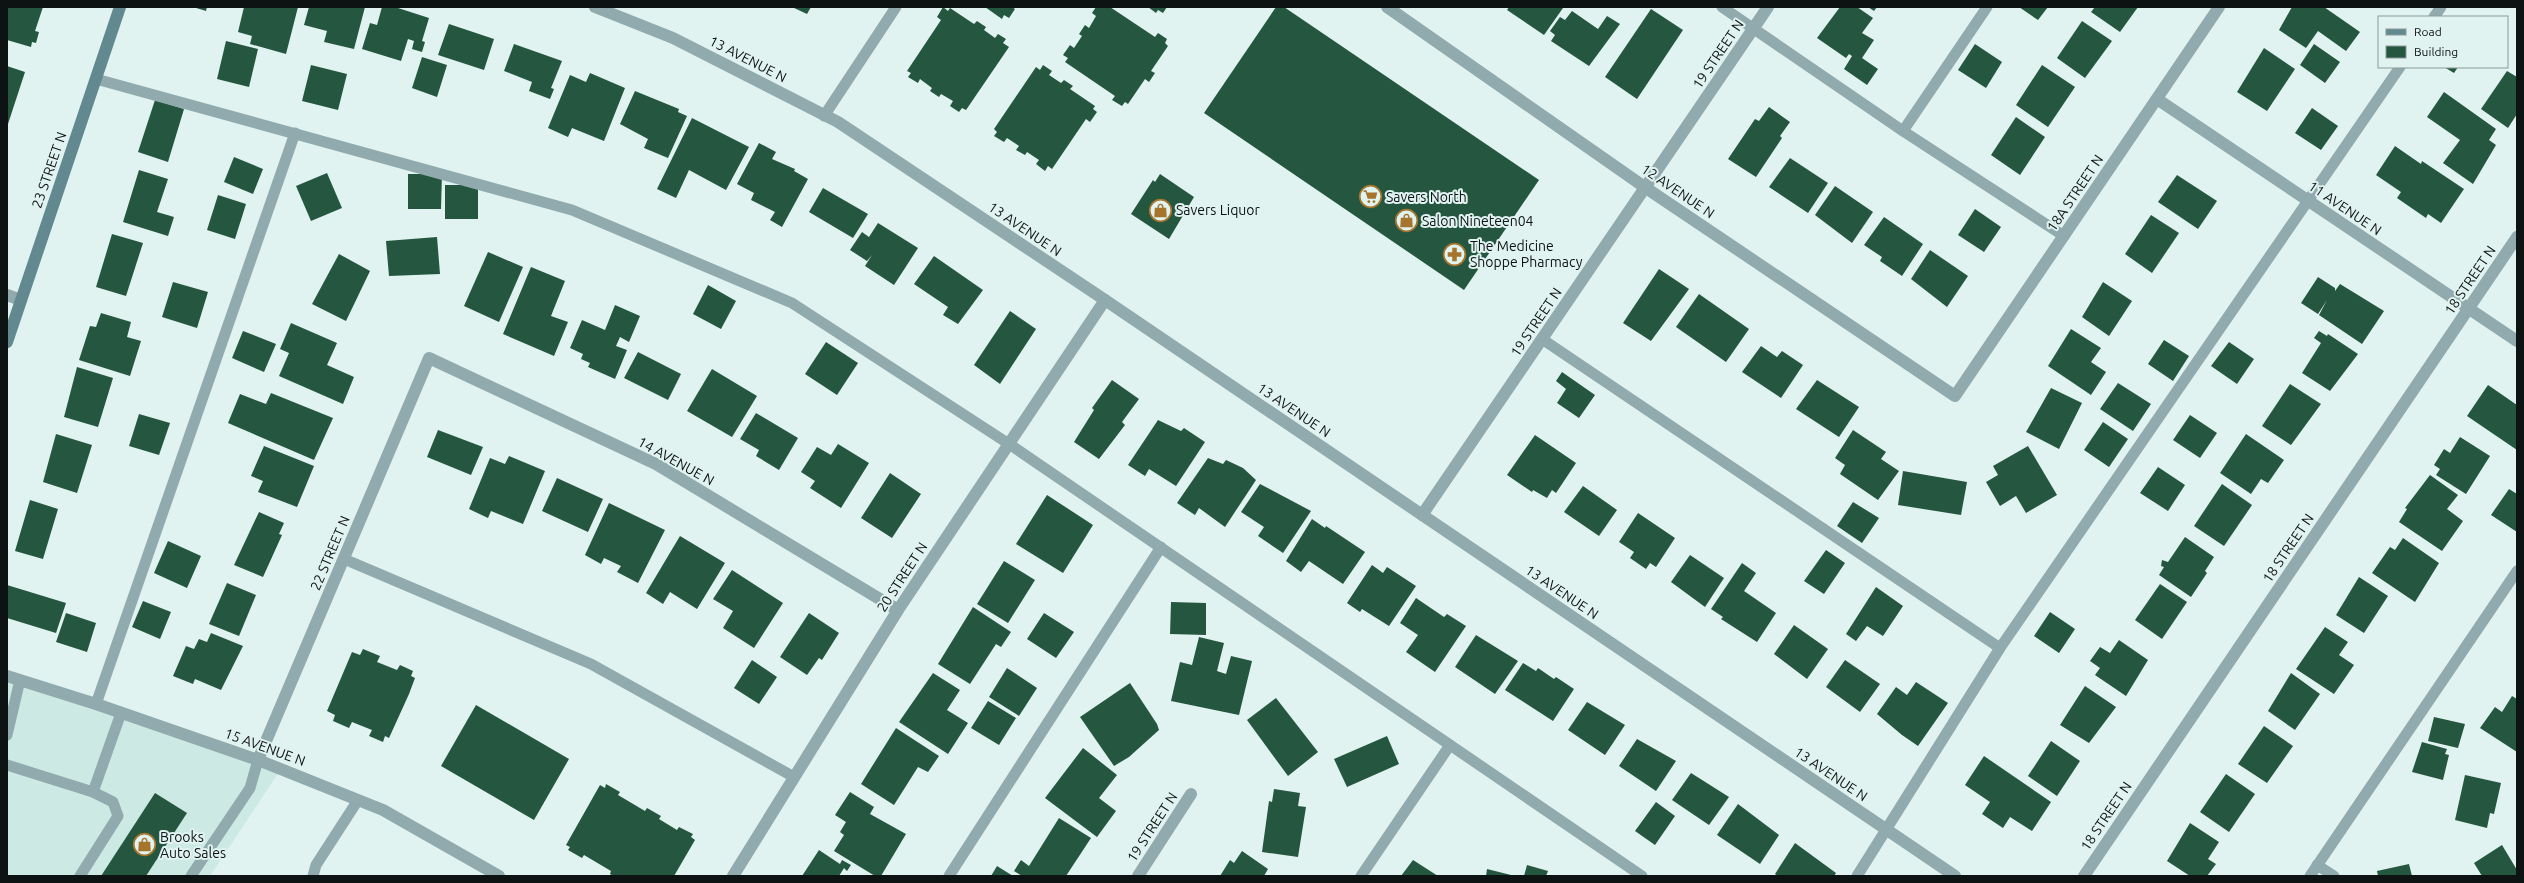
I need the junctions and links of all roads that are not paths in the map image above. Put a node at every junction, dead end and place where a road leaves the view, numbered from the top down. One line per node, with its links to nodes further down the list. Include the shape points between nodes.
1 (120, 7): 13 (street, 23 STREET N)
2 (595, 7): 15 (street, 13 AVENUE N, via 673,38)
3 (896, 7): 15 (lane)
4 (1386, 7): 18 (street, 12 AVENUE N)
5 (1722, 7): 11 (lane)
6 (1768, 7): 11 (street, 19 STREET N)
7 (1987, 7): 16 (lane)
8 (2219, 7): 14 (street, 18A STREET N)
9 (2441, 7): 10 (lane)
10 (2435, 16)
11 (1754, 29): 16 (lane); 18 (street, 19 STREET N)
12 (2399, 68): 19 (lane)
13 (96, 79): 17 (lane); 23 (street, 23 STREET N)
14 (2157, 99): 19 (street, 11 AVENUE N); 20 (street, 18A STREET N)
15 (824, 116): 24 (street, 13 AVENUE N, via 838,122)
16 (1903, 131): 20 (lane)
17 (295, 133): 31 (lane, via 572,210 792,303); 40 (lane)
18 (1646, 188): 26 (street, 19 STREET N); 30 (street, 12 AVENUE N)
19 (2308, 201): 25 (street, 11 AVENUE N); 37 (lane)
20 (2064, 236): 30 (street, 18A STREET N)
21 (2517, 237): 25 (street, 18 STREET N)
22 (7, 295): 23 (street)
23 (20, 300): 28 (street, 23 STREET N)
24 (1105, 300): 31 (street, 20 STREET N); 32 (street, 13 AVENUE N)
25 (2469, 309): 27 (street, 11 AVENUE N); 63 (street, 18 STREET N)
26 (1542, 339): 32 (street, 19 STREET N); 37 (lane)
27 (2517, 341)
28 (7, 342)
29 (429, 358): 34 (street, 22 STREET N); 36 (street, 14 AVENUE N, via 656,464)
30 (1955, 396)
31 (1009, 444): 33 (lane); 36 (street, 20 STREET N)
32 (1422, 515): 50 (street, 13 AVENUE N)
33 (1161, 547): 43 (lane); 57 (lane)
34 (344, 559): 44 (street, 22 STREET N); 46 (lane, via 591,664)
35 (2517, 571): 51 (lane)
36 (898, 610): 46 (street, 20 STREET N)
37 (2000, 648): 50 (lane)
38 (7, 676): 39 (street, 15 AVENUE N)
39 (20, 680): 40 (street, 15 AVENUE N); 42 (lane)
40 (96, 704): 41 (street, 15 AVENUE N)
41 (121, 713): 44 (street, 15 AVENUE N); 47 (lane)
42 (7, 735)
43 (1450, 745): 59 (lane); 60 (lane)
44 (258, 760): 49 (street, 15 AVENUE N); 53 (lane, via 250,788)
45 (7, 765): 47 (lane)
46 (794, 777): 56 (street, 20 STREET N)
47 (93, 792): 52 (lane, via 112,802 118,816)
48 (1191, 794): 58 (street, 19 STREET N)
49 (358, 800): 54 (lane, via 316,865); 55 (street, 15 AVENUE N, via 383,810)
50 (1888, 830): 61 (lane); 62 (street, 13 AVENUE N)
51 (2317, 865): 64 (lane); 65 (lane)
52 (80, 876)
53 (191, 876)
54 (313, 876)
55 (499, 876)
56 (733, 876)
57 (950, 876)
58 (1138, 876)
59 (1361, 876)
60 (1642, 876)
61 (1857, 876)
62 (1955, 876)
63 (2084, 876)
64 (2310, 876)
65 (2334, 876)

